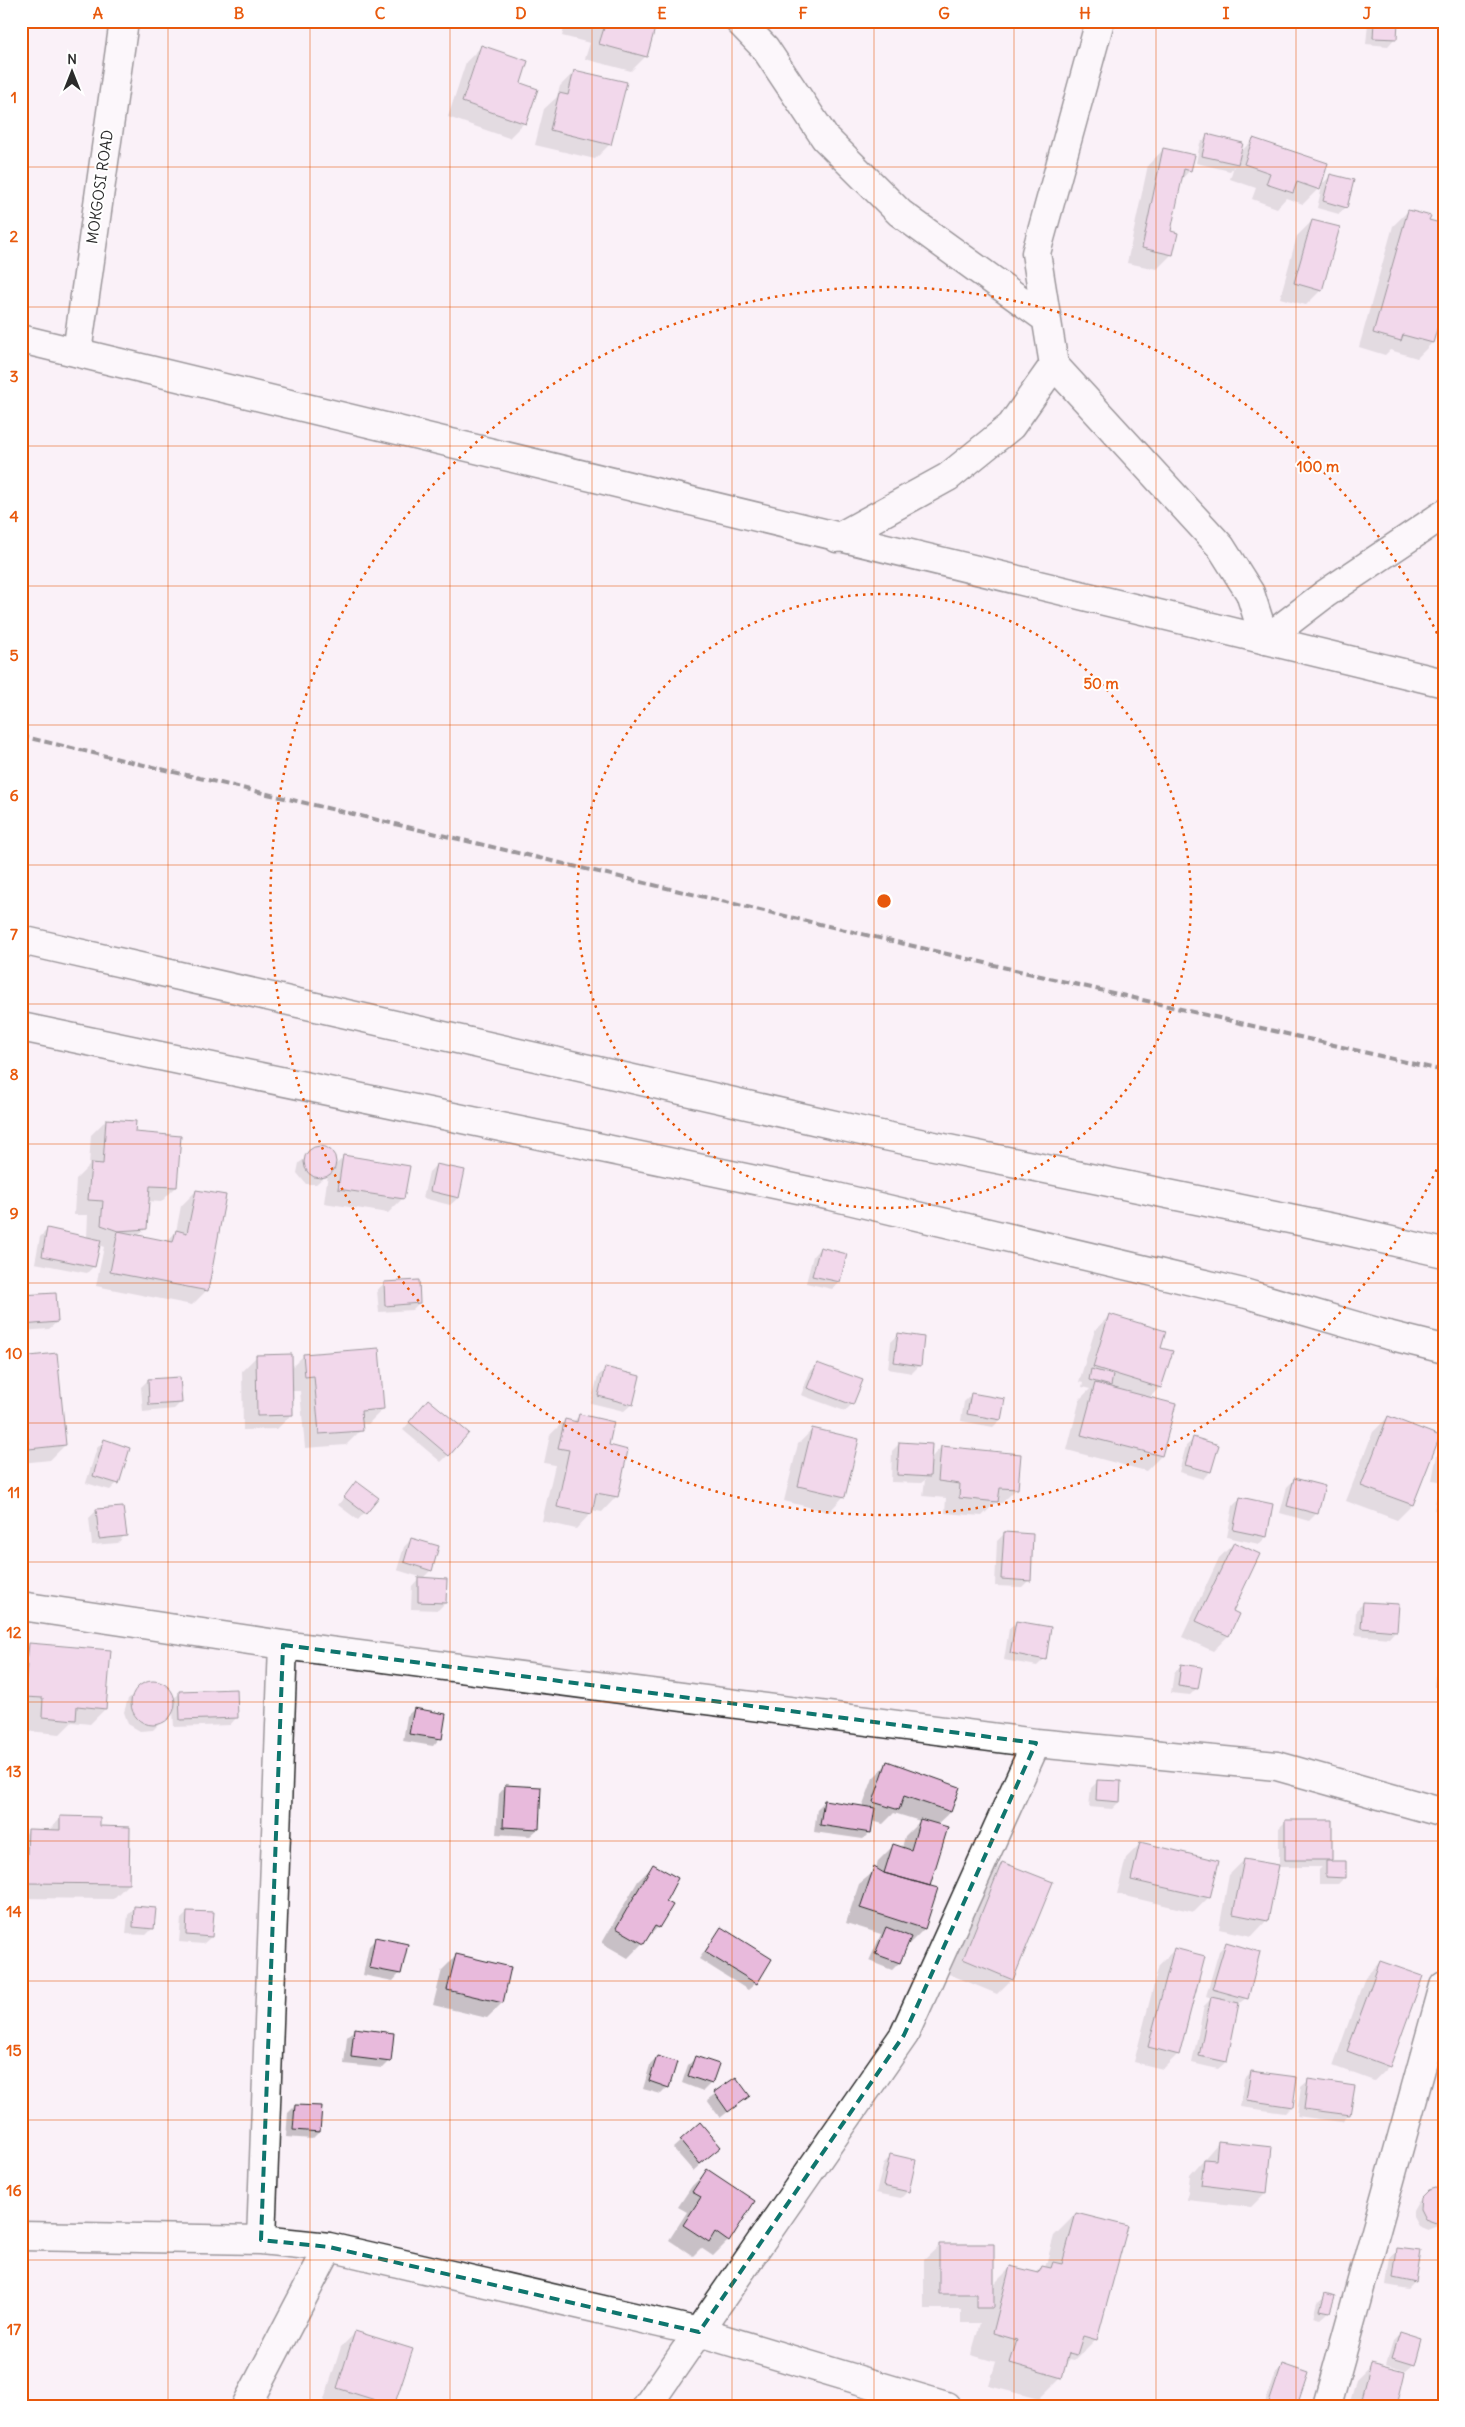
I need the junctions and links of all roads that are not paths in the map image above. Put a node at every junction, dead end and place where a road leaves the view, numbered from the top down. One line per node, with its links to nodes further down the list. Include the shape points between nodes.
1 (124, 21): 6 (street, MOKGOSI ROAD)
2 (739, 21): 4 (street, via 765,48 825,138 900,213)
3 (1100, 21): 4 (street, via 1036,253)
4 (1045, 318): 7 (street)
5 (21, 340): 6 (street)
6 (77, 352): 9 (street)
7 (1054, 365): 9 (street, via 1011,426 948,477); 10 (street, via 1221,547 1250,593)
8 (1444, 514): 10 (street, via 1325,594)
9 (837, 538): 10 (street)
10 (1265, 640): 11 (street)
11 (1444, 683)
12 (22, 944): 14 (street, via 866,1132)
13 (21, 1027): 15 (street, via 832,1196 1247,1294)
14 (1444, 1253)
15 (1444, 1349)
16 (21, 1606): 17 (street)
17 (283, 1645): 18 (street); 22 (street)
18 (1036, 1743): 19 (street, via 1277,1766); 24 (street, via 904,2035)
19 (1444, 1813)
20 (1444, 1986): 28 (street)
21 (21, 2236): 22 (street)
22 (261, 2240): 23 (street)
23 (329, 2246): 24 (street); 25 (street)
24 (699, 2332): 26 (street); 27 (street)
25 (246, 2406)
26 (647, 2406)
27 (946, 2406)
28 (1327, 2406)

